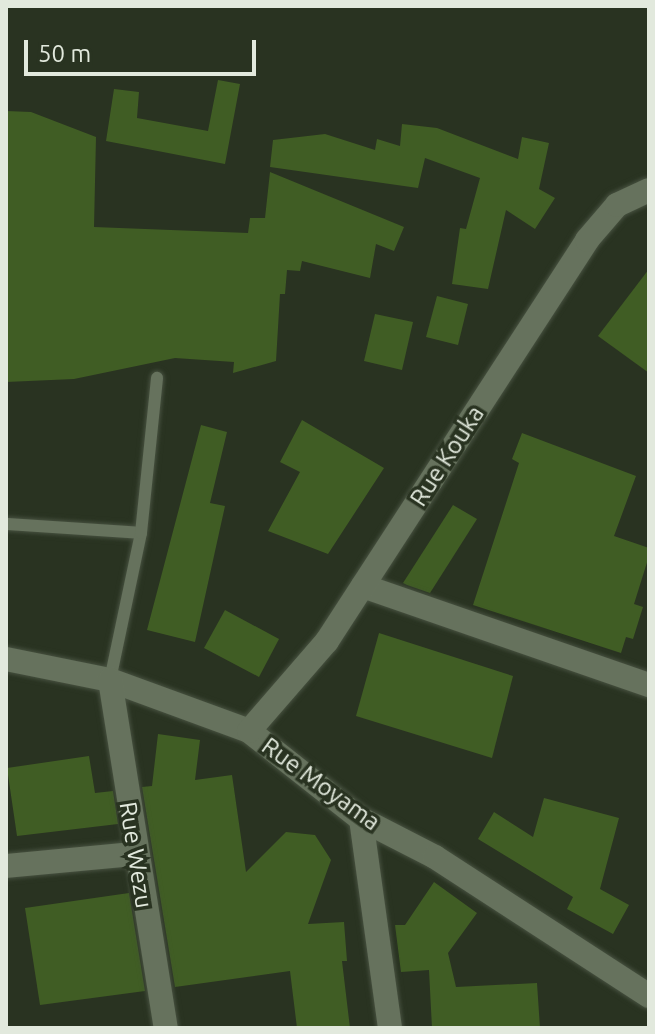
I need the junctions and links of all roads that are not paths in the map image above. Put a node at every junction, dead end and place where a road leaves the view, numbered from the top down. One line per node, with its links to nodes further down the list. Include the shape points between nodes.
1 (649, 190): 5 (street, Rue Kouka, via 617,205 587,240)
2 (157, 378): 4 (lane)
3 (6, 524): 4 (lane)
4 (141, 533): 7 (lane)
5 (363, 586): 8 (street); 9 (street, Rue Kouka, via 327,641)
6 (6, 659): 7 (street, Rue Moyama)
7 (110, 680): 9 (street, Rue Moyama); 11 (street, Rue Wezu)
8 (649, 685)
9 (249, 731): 10 (street, Rue Moyama)
10 (361, 819): 13 (street, Rue Moyama, via 435,857); 15 (street)
11 (134, 854): 12 (street); 14 (street, Rue Wezu)
12 (6, 866)
13 (648, 999)
14 (166, 1028)
15 (390, 1028)

